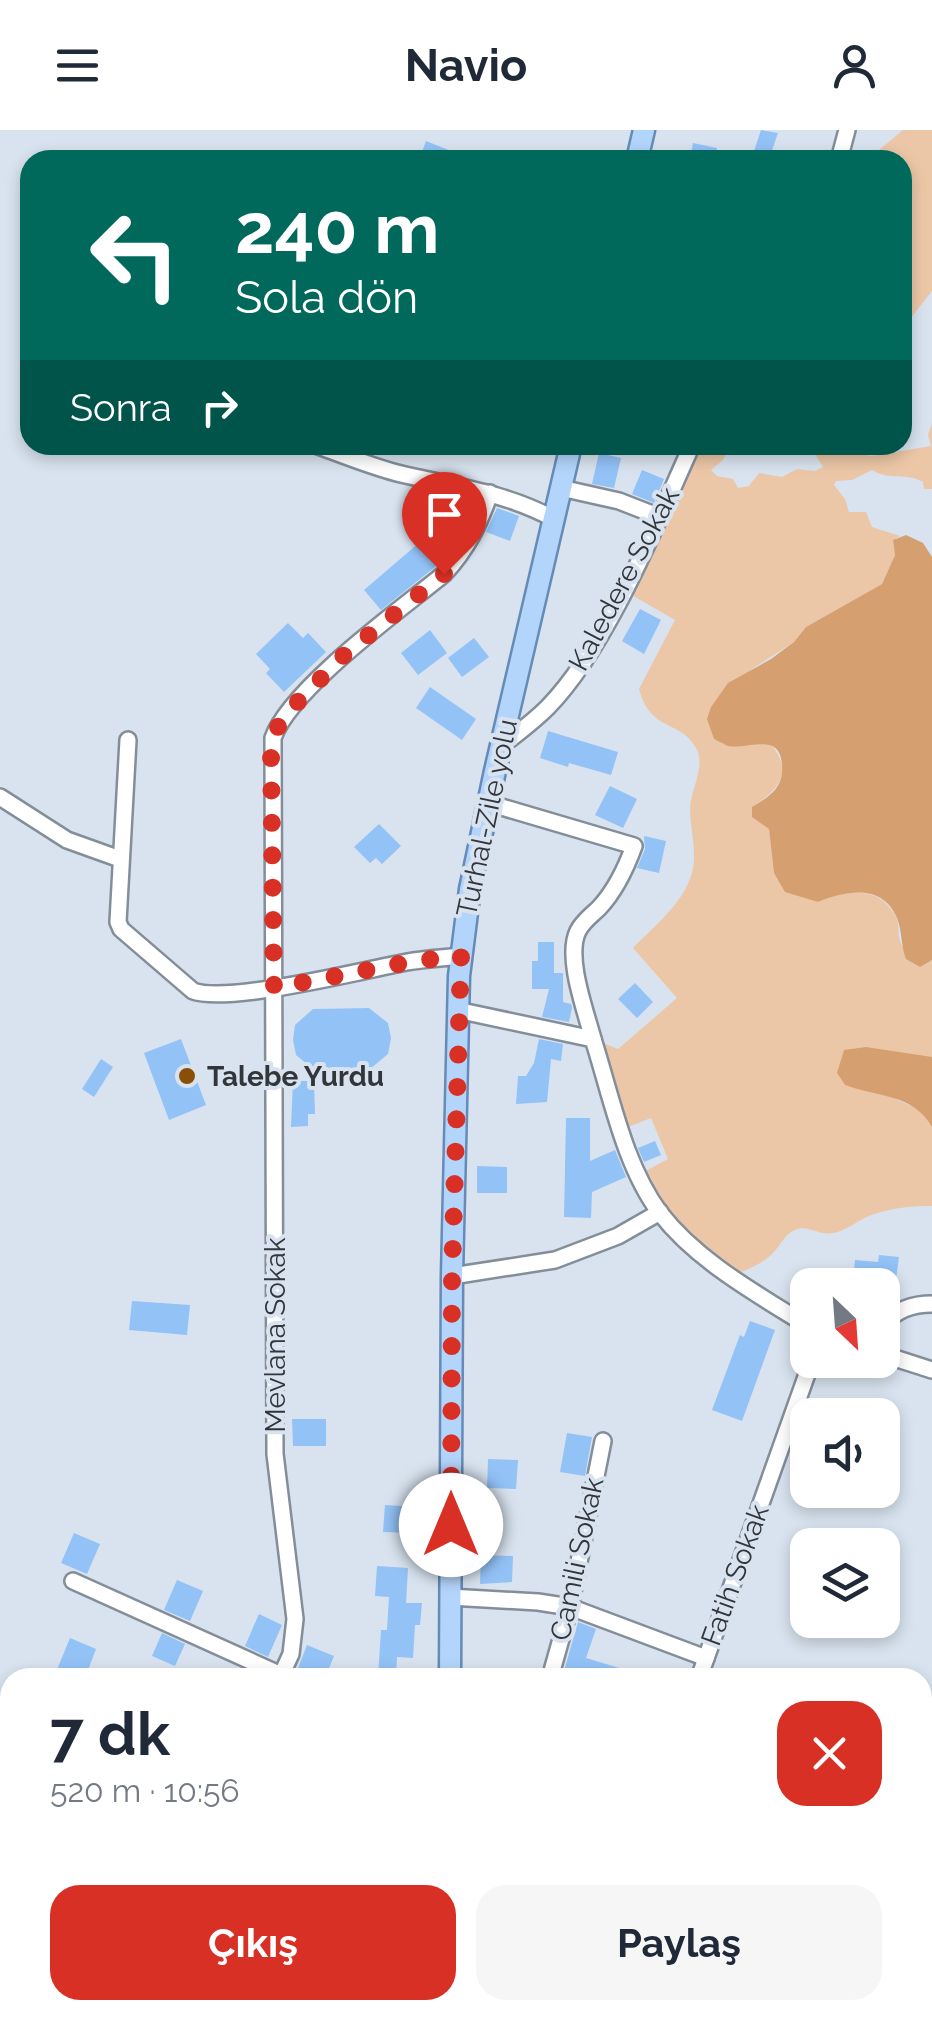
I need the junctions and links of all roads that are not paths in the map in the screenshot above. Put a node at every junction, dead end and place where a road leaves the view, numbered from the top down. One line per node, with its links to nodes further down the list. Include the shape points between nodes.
1 (345, 455): 5 (street)
2 (568, 455): 4 (main road, Turhal-Zile yolu)
3 (688, 455): 6 (street, Kaledere Sokak)
4 (561, 488): 6 (street); 7 (main road, Turhal-Zile yolu)
5 (490, 493): 7 (street); 14 (street, Mevlana Sokak, via 457,560 343,656 276,728)
6 (660, 517): 9 (street, Kaledere Sokak, via 567,684)
7 (554, 519): 9 (main road, Turhal-Zile yolu)
8 (128, 740): 12 (street)
9 (501, 746): 11 (main road, Turhal-Zile yolu)
10 (0, 797): 12 (street, via 66,840)
11 (488, 803): 13 (main road, Turhal-Zile yolu); 16 (street, via 634,846 613,889 575,940)
12 (120, 859): 14 (street, via 121,929 188,986 207,995)
13 (461, 956): 14 (street); 15 (main road, Turhal-Zile yolu)
14 (274, 988): 31 (street, Mevlana Sokak, via 275,1454 294,1619)
15 (457, 1010): 16 (street); 18 (main road, Turhal-Zile yolu)
16 (593, 1040): 17 (street, via 628,1146)
17 (660, 1212): 18 (street, via 555,1260); 21 (street, via 719,1267)
18 (452, 1276): 27 (main road, Turhal-Zile yolu)
19 (932, 1304): 20 (street)
20 (900, 1311)
21 (790, 1314)
22 (900, 1360): 23 (street)
23 (932, 1370)
24 (806, 1378): 29 (street, Fatih Sokak)
25 (603, 1440): 28 (street, Camili Sokak)
26 (74, 1581): 30 (street)
27 (450, 1596): 28 (street); 32 (main road, Turhal-Zile yolu)
28 (570, 1608): 29 (street); 33 (street, Camili Sokak)
29 (706, 1658): 34 (street, Fatih Sokak)
30 (265, 1668)
31 (286, 1668)
32 (450, 1668)
33 (553, 1668)
34 (702, 1668)

